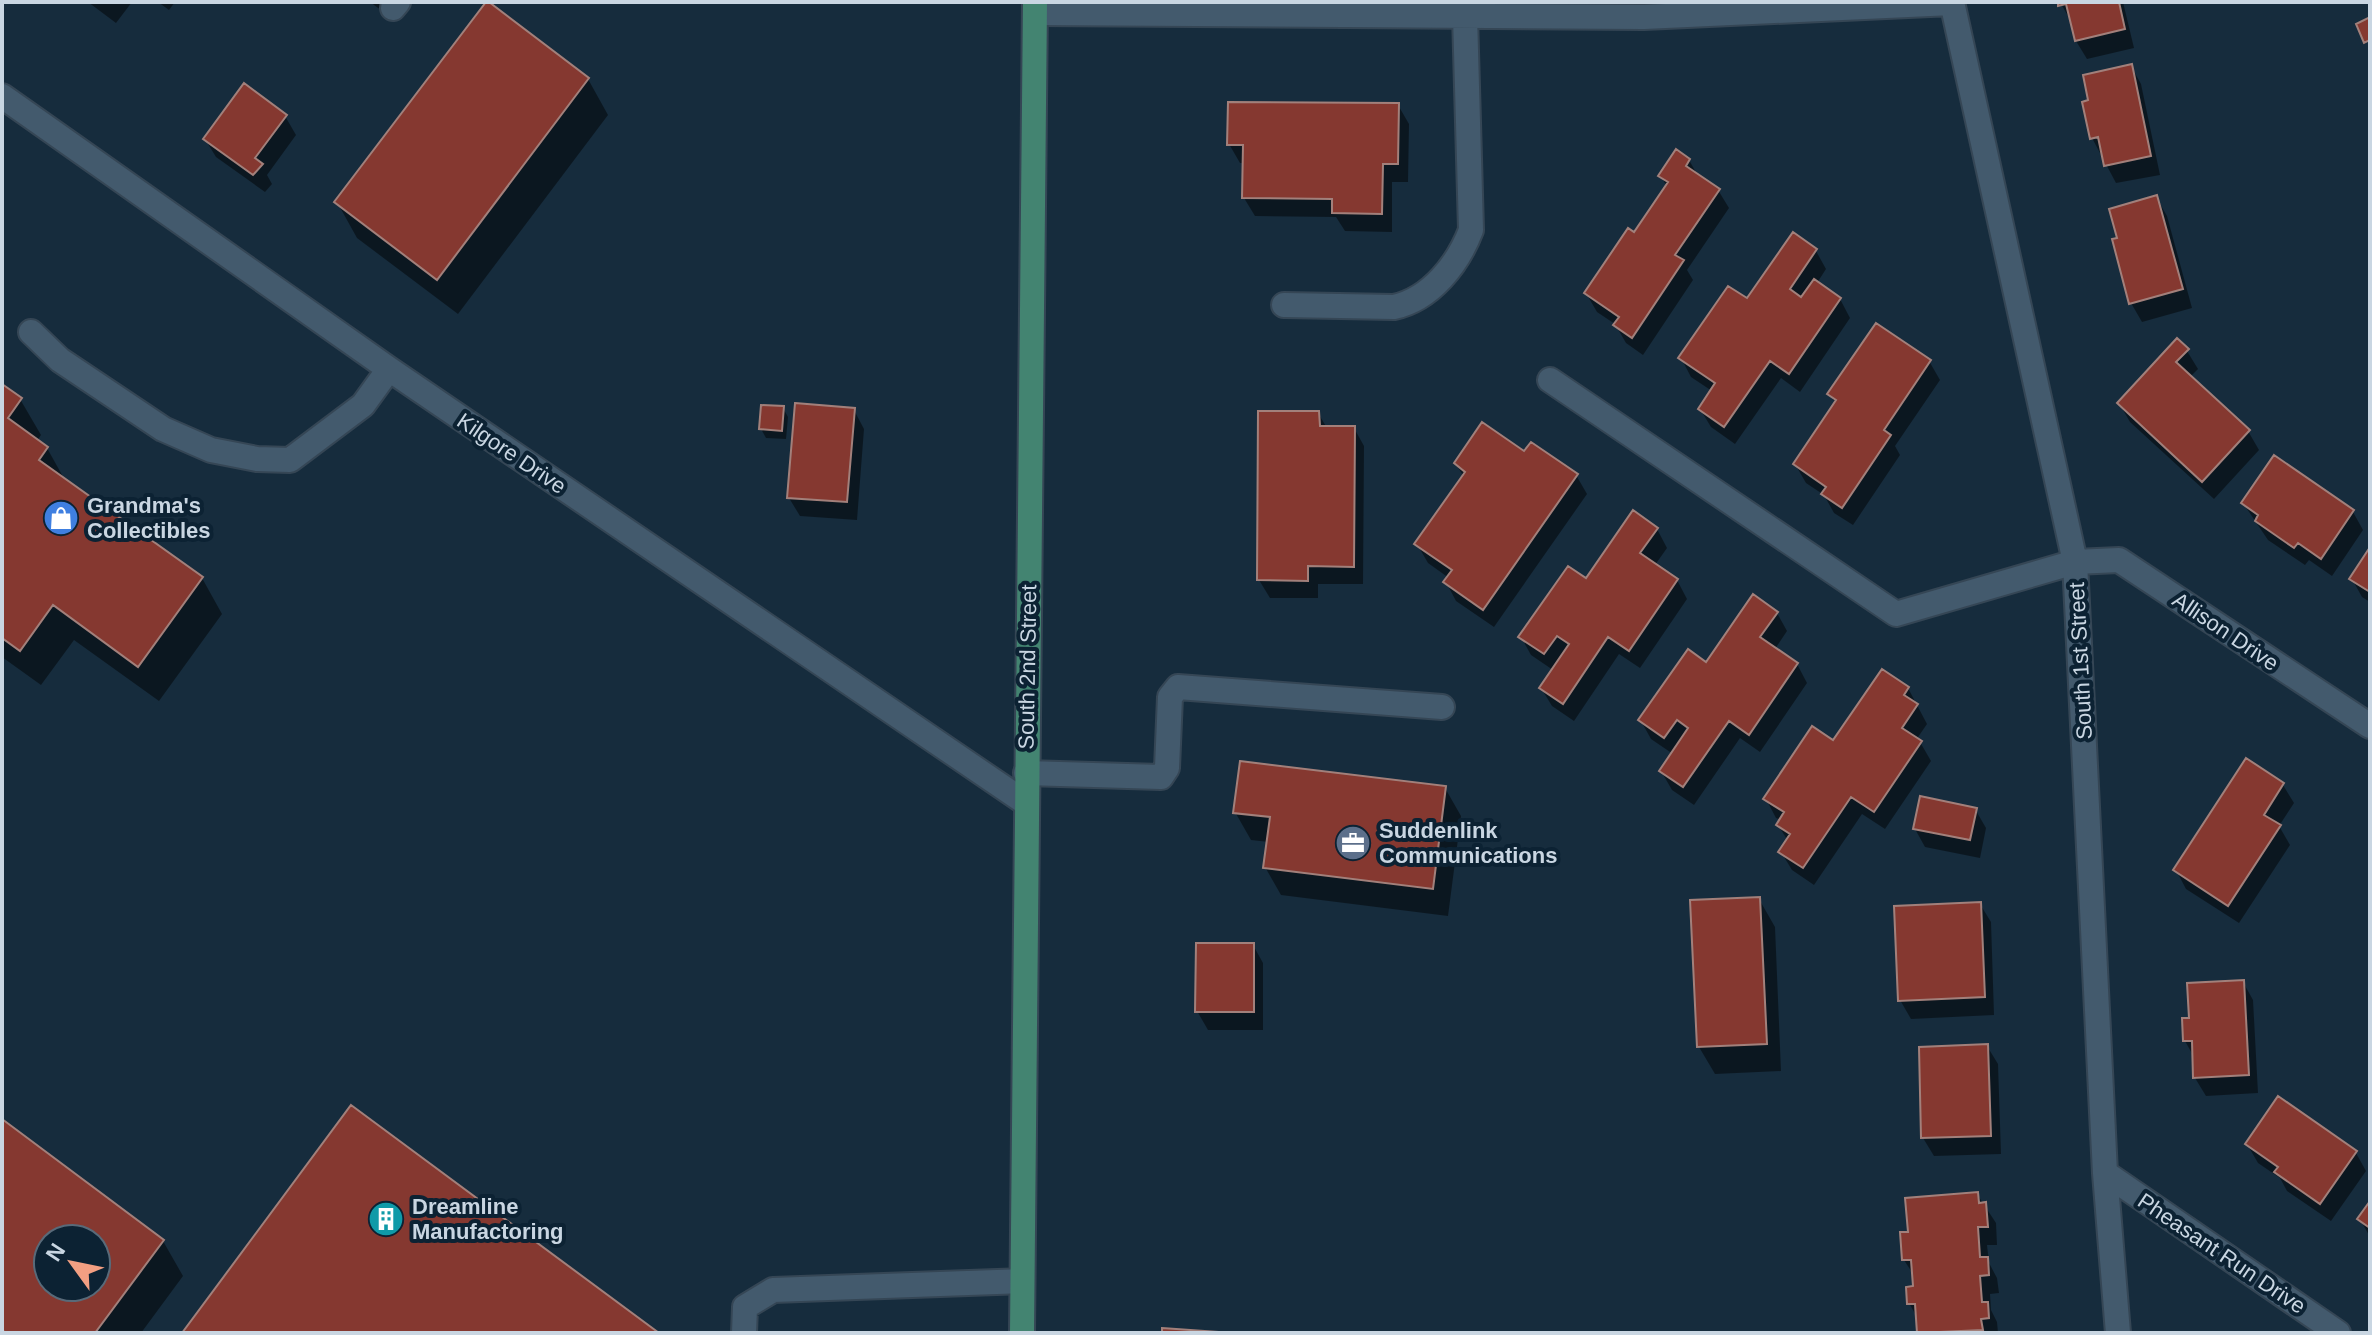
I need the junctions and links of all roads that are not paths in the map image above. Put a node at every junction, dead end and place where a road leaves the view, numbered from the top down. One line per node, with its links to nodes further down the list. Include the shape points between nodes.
1 (1952, 2): 3 (street, via 1644,17); 9 (street, South 1st Street)
2 (1035, 7): 3 (street); 12 (main road, South 2nd Street)
3 (1465, 15): 5 (street, via 1471,230 1463,251 1448,272 1410,304)
4 (2, 96): 7 (street, Kilgore Drive)
5 (1284, 305)
6 (31, 332): 7 (street, via 60,360 163,429 211,450 257,459 290,460 363,405)
7 (389, 369): 13 (street, Kilgore Drive)
8 (1550, 380): 9 (street, Allison Drive, via 1896,614)
9 (2075, 562): 11 (street, Allison Drive, via 2119,560); 14 (street, South 1st Street)
10 (1442, 707): 12 (street, via 1178,687 1170,697 1167,768 1161,777)
11 (2370, 726)
12 (1026, 773): 13 (main road, South 2nd Street)
13 (1026, 803): 15 (main road, South 2nd Street)
14 (2105, 1173): 18 (street, South 1st Street); 19 (street, Pheasant Run Drive)
15 (1022, 1281): 16 (street, via 773,1290 745,1307); 17 (main road, South 2nd Street)
16 (744, 1333)
17 (1022, 1333)
18 (2118, 1333)
19 (2338, 1333)

